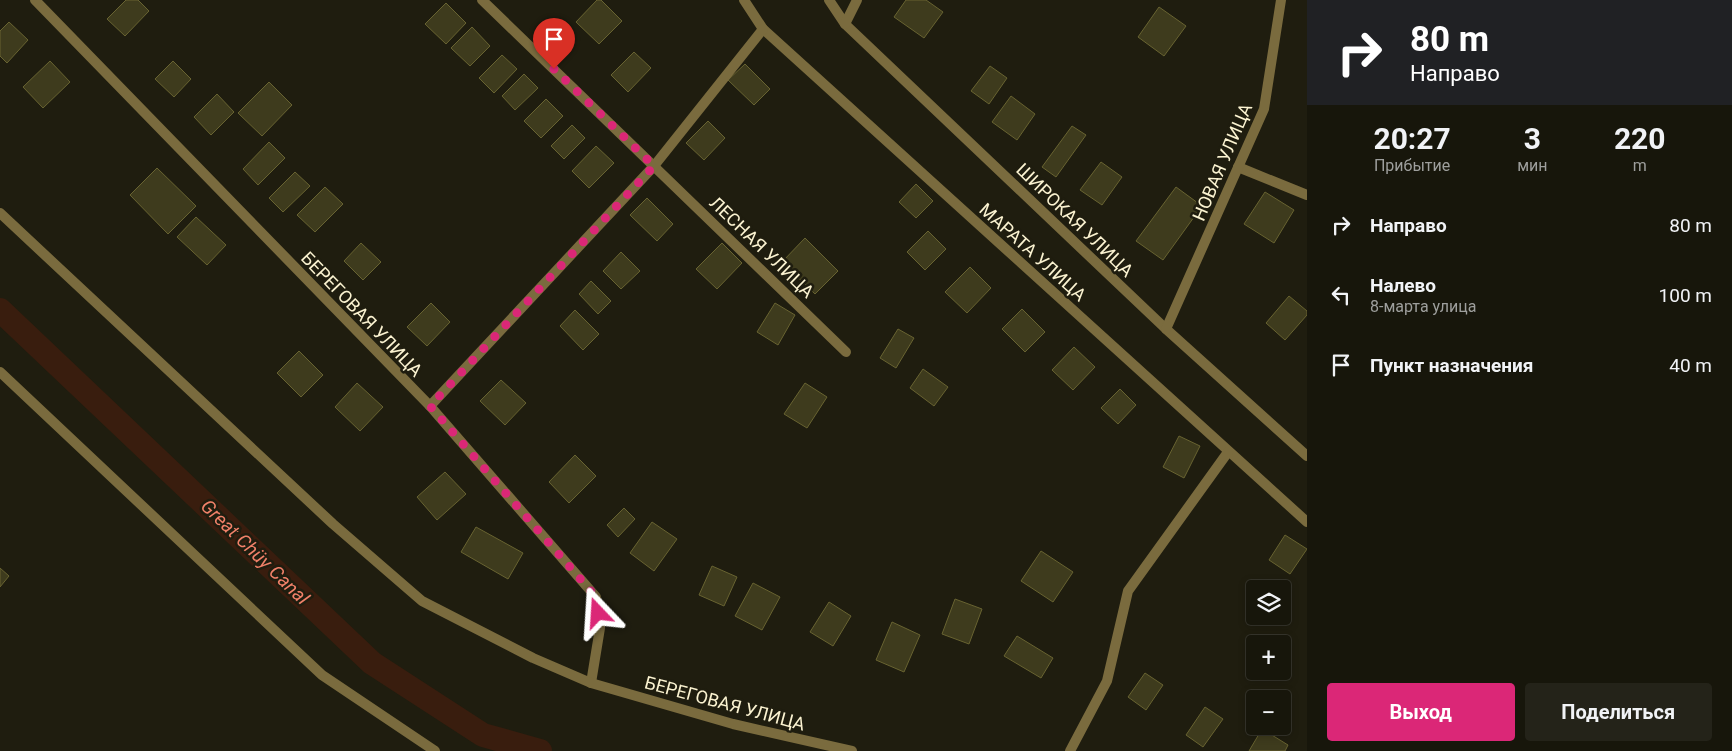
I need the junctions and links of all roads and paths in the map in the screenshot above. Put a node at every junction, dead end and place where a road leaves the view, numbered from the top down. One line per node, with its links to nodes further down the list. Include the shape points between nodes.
1 (34, 0): 16 (street, БЕРЕГОВАЯ УЛИЦА)
2 (482, 0): 9 (street, ЛЕСНАЯ УЛИЦА)
3 (744, 0): 8 (street, МАРАТА УЛИЦА)
4 (829, 0): 7 (street, ШИРОКАЯ УЛИЦА)
5 (857, 0): 7 (street)
6 (1281, 0): 10 (street, НОВАЯ УЛИЦА, via 1264,109)
7 (846, 24): 13 (street, ШИРОКАЯ УЛИЦА)
8 (763, 29): 9 (street); 17 (street, МАРАТА УЛИЦА)
9 (654, 166): 14 (street, ЛЕСНАЯ УЛИЦА); 16 (street)
10 (1238, 167): 11 (street); 13 (street, НОВАЯ УЛИЦА)
11 (1307, 195)
12 (0, 212): 20 (street, БЕРЕГОВАЯ УЛИЦА, via 333,524 422,601 533,658)
13 (1166, 329): 18 (street, ШИРОКАЯ УЛИЦА)
14 (846, 352)
15 (0, 372): 21 (street, via 322,675)
16 (430, 406): 20 (street, БЕРЕГОВАЯ УЛИЦА, via 596,597 600,628)
17 (1228, 452): 19 (street, МАРАТА УЛИЦА); 23 (street, via 1128,591 1107,681)
18 (1307, 456)
19 (1307, 522)
20 (591, 683): 22 (street, БЕРЕГОВАЯ УЛИЦА, via 733,724)
21 (435, 751)
22 (852, 751)
23 (1070, 751)

